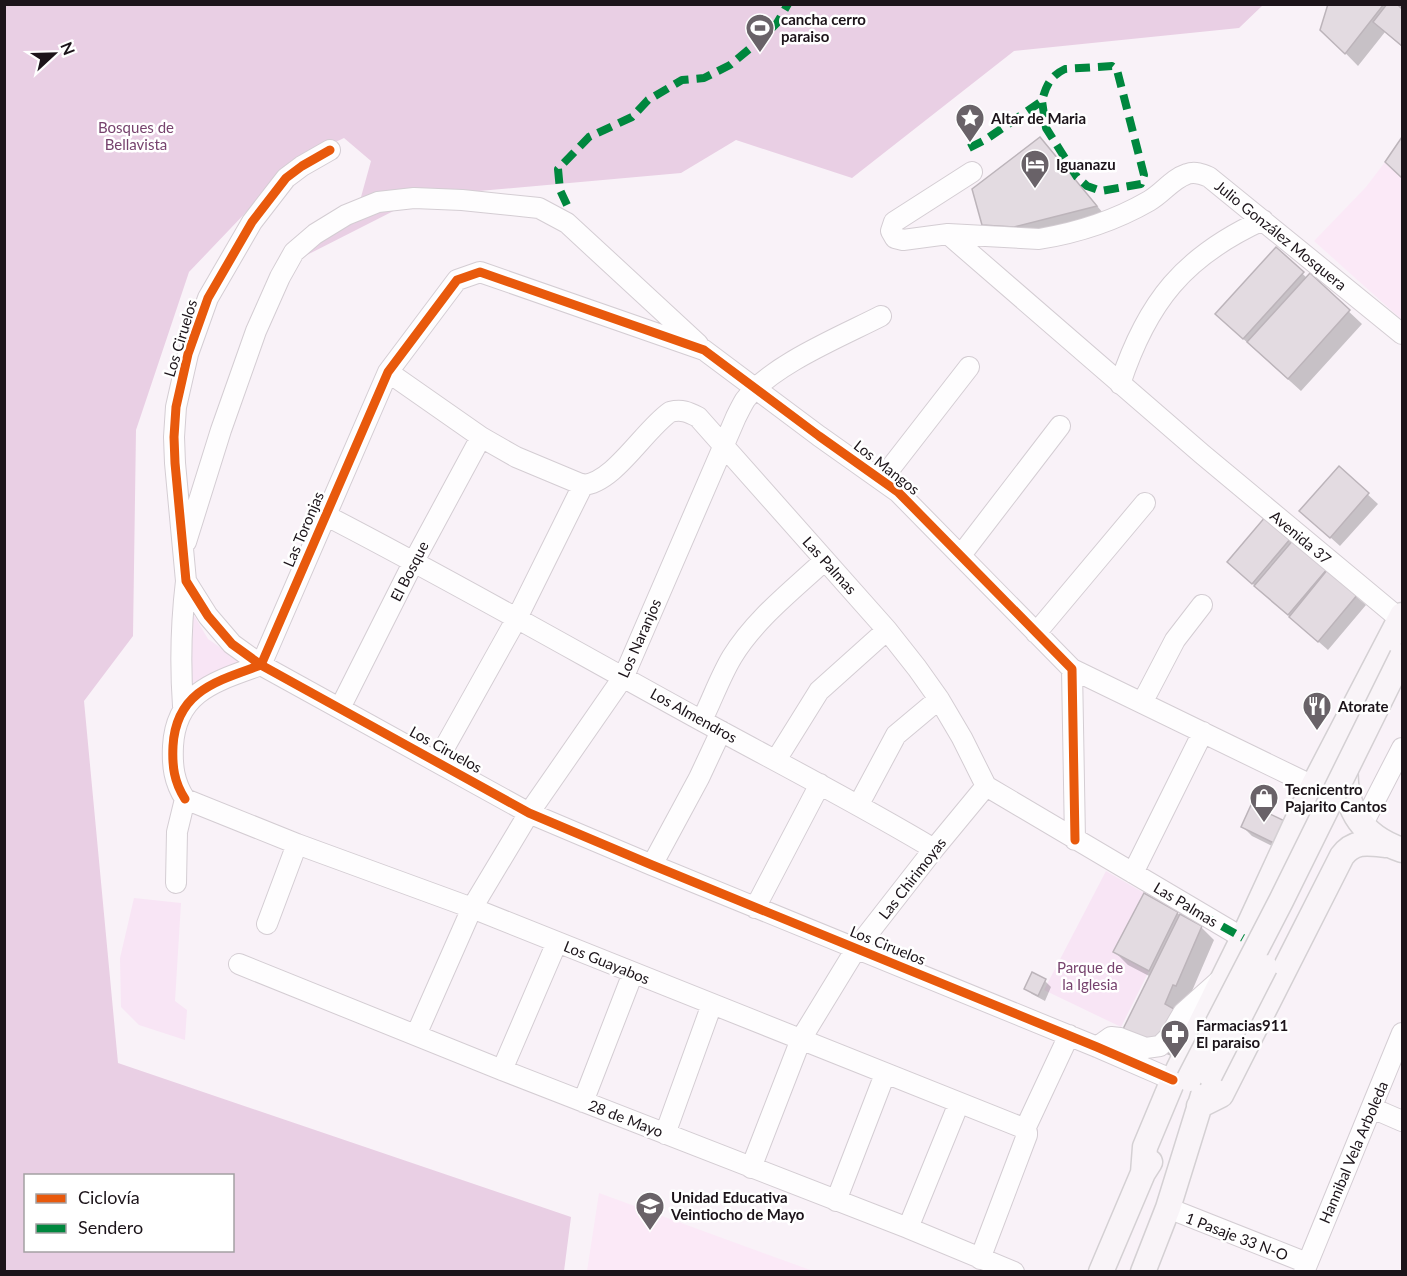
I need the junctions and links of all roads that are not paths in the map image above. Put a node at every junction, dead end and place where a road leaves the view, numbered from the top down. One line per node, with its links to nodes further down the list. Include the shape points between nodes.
1 (330, 150): 20 (street, Los Ciruelos, via 286,178 252,222 208,298 188,354 175,417 175,463)
2 (972, 172): 4 (street, via 894,222 891,231 895,238 903,240)
3 (1263, 220): 4 (street, Julio González Mosquera, via 1198,172 1188,173 1150,201 1107,221 1050,237); 7 (street, Julio González Mosquera); 11 (street, via 1216,245 1176,278 1146,319)
4 (948, 234): 11 (street, Avenida 37)
5 (490, 276): 8 (street, Los Mangos); 10 (street, Las Toronjas, via 480,272 457,280)
6 (881, 316): 12 (street, Los Naranjos, via 798,360)
7 (1402, 334)
8 (705, 350): 12 (street, Los Mangos); 20 (street, via 567,223 539,208 414,198 378,202 346,215 294,252 256,331)
9 (969, 367): 16 (street)
10 (388, 372): 14 (street); 19 (street, Las Toronjas)
11 (1120, 384): 27 (street, Avenida 37)
12 (757, 388): 15 (street, Los Naranjos, via 745,400); 16 (street, Los Mangos)
13 (1060, 426): 21 (street)
14 (481, 437): 17 (street, via 516,457); 23 (street, El Bosque)
15 (723, 446): 17 (street, Las Palmas, via 698,417 688,411 670,412 605,477); 22 (street, Las Palmas); 34 (street, Los Naranjos)
16 (882, 479): 21 (street, Los Mangos)
17 (583, 484): 26 (street)
18 (1145, 503): 29 (street)
19 (325, 515): 23 (street, Los Almendros); 31 (street, Las Toronjas)
20 (184, 548): 24 (street, Los Ciruelos)
21 (961, 555): 29 (street, Los Mangos)
22 (825, 560): 28 (street, Las Palmas); 41 (street, via 749,635 732,658)
23 (414, 561): 26 (street, Los Almendros); 39 (street, El Bosque)
24 (186, 581): 31 (street, Los Ciruelos, via 232,644); 38 (street, via 180,666)
25 (1202, 605): 37 (street, via 1175,639)
26 (517, 618): 34 (street, Los Almendros); 46 (street)
27 (1402, 618): 40 (main road)
28 (887, 630): 36 (street, Las Palmas); 45 (street, via 819,692)
29 (1036, 633): 32 (street, Los Mangos)
30 (1402, 656): 81 (main road, bridge)
31 (261, 665): 38 (street, via 218,681); 39 (street, Los Ciruelos)
32 (1072, 669): 37 (street, Los Mangos); 55 (street)
33 (1402, 671): 50 (main road, via 1354,771)
34 (624, 676): 41 (street, Los Almendros); 53 (street, Los Naranjos)
35 (1402, 693): 81 (main road, bridge)
36 (939, 699): 48 (street, Las Palmas); 52 (street, via 896,735)
37 (1142, 703): 43 (street, Los Mangos)
38 (183, 706): 51 (street, via 174,732 172,758 177,787)
39 (340, 708): 46 (street, Los Ciruelos)
40 (1350, 715): 49 (main road); 50 (main road)
41 (702, 720): 42 (street, Los Almendros)
42 (721, 731): 45 (street, Los Almendros); 60 (street)
43 (1203, 732): 49 (street, Los Mangos); 61 (street)
44 (1402, 748): 54 (street)
45 (776, 760): 47 (street, Los Almendros)
46 (437, 761): 53 (street, Los Ciruelos)
47 (820, 784): 52 (street, Los Almendros); 65 (street)
48 (986, 786): 55 (street, Las Palmas); 58 (street, Las Chirimoyas)
49 (1313, 786): 59 (main road)
50 (1348, 793): 57 (main road, via 1366,830)
51 (185, 799): 56 (street, Los Guayabos); 63 (street, via 177,832)
52 (859, 804): 58 (street, Los Almendros)
53 (529, 813): 60 (street, Los Ciruelos); 64 (street, Los Naranjos)
54 (1367, 816)
55 (1075, 840): 61 (street, Las Palmas)
56 (297, 844): 64 (street, Los Guayabos); 66 (street)
57 (1394, 847): 62 (main road, via 1357,844 1348,848)
58 (934, 849): 69 (street, Las Chirimoyas)
59 (1280, 854): 62 (main road, via 1296,843 1313,844 1326,854); 67 (main road)
60 (652, 865): 65 (street, Los Ciruelos)
61 (1133, 873): 67 (street, Las Palmas)
62 (1332, 874): 84 (main road, via 1221,1095)
63 (176, 883)
64 (472, 908): 68 (street, Los Guayabos); 75 (street, Los Naranjos)
65 (755, 908): 69 (street, Los Ciruelos)
66 (267, 924)
67 (1243, 938): 72 (main road)
68 (556, 942): 71 (street, Los Guayabos); 79 (street)
69 (856, 949): 76 (street, Los Ciruelos); 77 (street, Las Chirimoyas)
70 (239, 964): 75 (street, 28 de Mayo)
71 (633, 973): 73 (street, Los Guayabos); 82 (street)
72 (1223, 976): 78 (street, via 1183,1013 1160,1046 1146,1048 1111,1037); 81 (main road)
73 (712, 1004): 77 (street, Los Guayabos); 88 (street)
74 (1402, 1033): 85 (street, Hannibal Vela Arboleda)
75 (416, 1035): 79 (street, 28 de Mayo)
76 (1070, 1035): 78 (street, Los Ciruelos); 87 (street)
77 (801, 1039): 80 (street, Los Guayabos); 89 (street, Las Chirimoyas)
78 (1097, 1047): 81 (street, Los Ciruelos)
79 (502, 1070): 82 (street, 28 de Mayo)
80 (885, 1074): 83 (street, Los Guayabos); 90 (street)
81 (1191, 1078): 84 (main road); 96 (main road, via 1143,1173)
82 (583, 1102): 88 (street, 28 de Mayo)
83 (959, 1103): 87 (street, Los Guayabos); 92 (street)
84 (1199, 1106): 91 (main road)
85 (1372, 1108): 86 (street); 94 (street, Hannibal Vela Arboleda)
86 (1402, 1121)
87 (1026, 1131): 93 (street)
88 (665, 1134): 89 (street, 28 de Mayo)
89 (751, 1168): 90 (street, 28 de Mayo)
90 (836, 1201): 92 (street, 28 de Mayo)
91 (1168, 1209): 94 (street, 1 Pasaje 33 N-O); 97 (main road)
92 (908, 1228): 93 (street, 28 de Mayo)
93 (980, 1258): 95 (street, 28 de Mayo)
94 (1305, 1267)
95 (1014, 1272)
96 (1101, 1272)
97 (1143, 1272)

